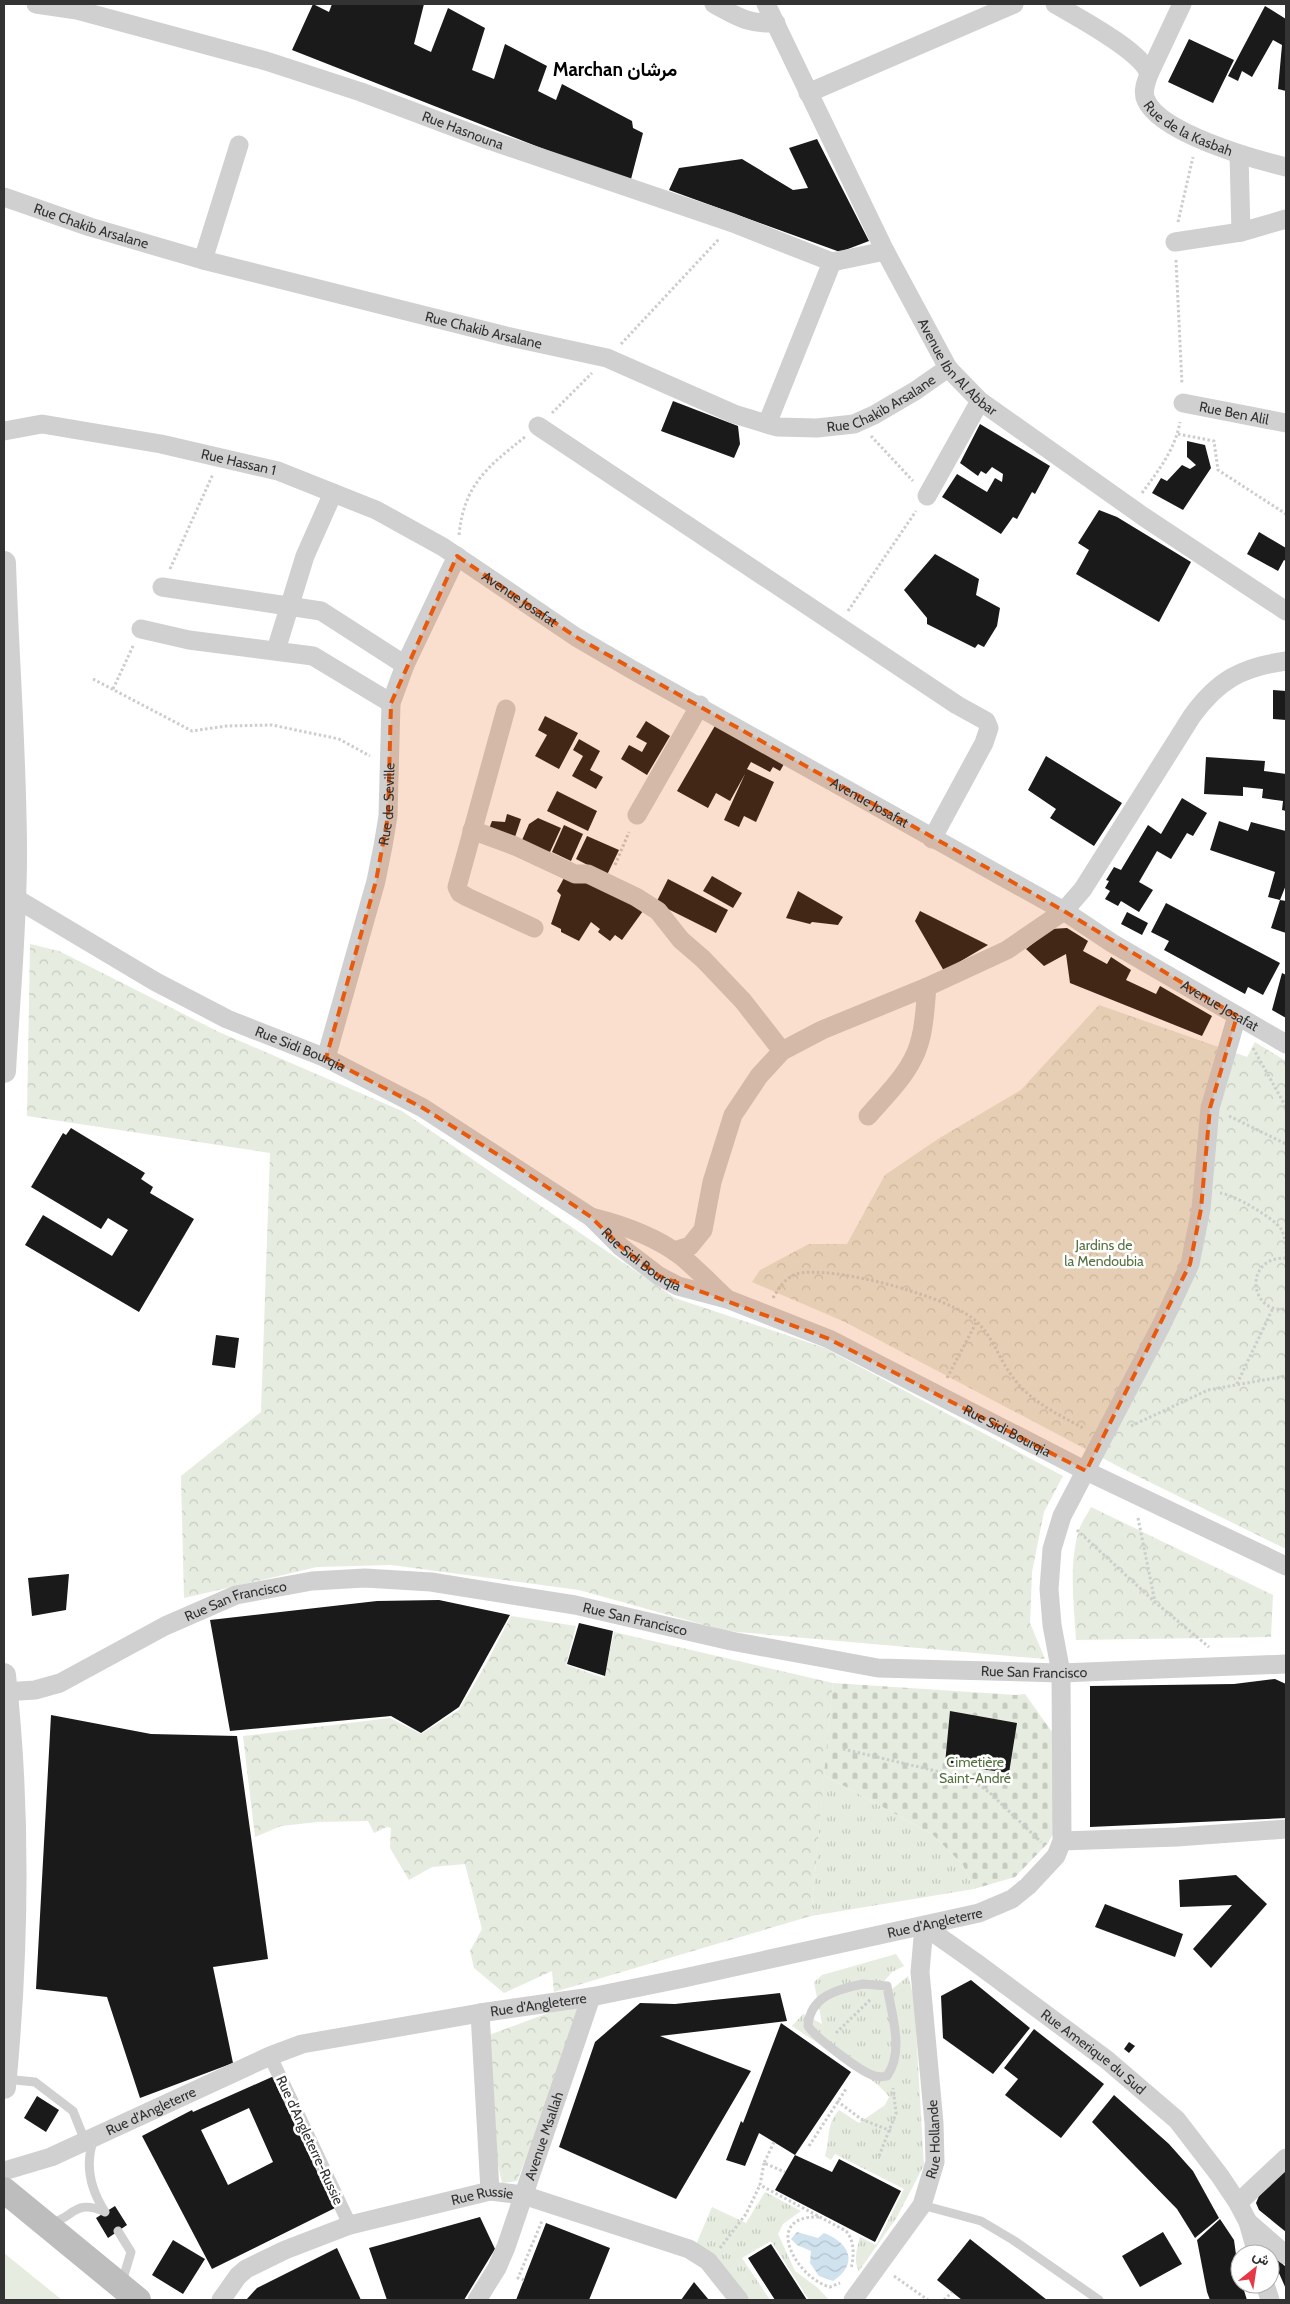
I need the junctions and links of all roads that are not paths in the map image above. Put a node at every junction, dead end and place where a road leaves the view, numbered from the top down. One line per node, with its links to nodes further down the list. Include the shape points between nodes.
1 (36, 4): 19 (street, Rue Hasnouna, via 77,10 266,61 733,223)
2 (714, 4): 7 (street, via 750,23)
3 (766, 4): 7 (street, Avenue Ibn Al Abbar)
4 (1014, 4): 9 (street)
5 (1055, 4): 8 (street, Rue de la Kasbah, via 1128,49)
6 (1182, 4): 8 (street)
7 (776, 23): 9 (street, Avenue Ibn Al Abbar)
8 (1149, 74): 11 (street, Rue de la Kasbah, via 1145,97 1160,117 1184,132)
9 (808, 92): 17 (street, Avenue Ibn Al Abbar)
10 (239, 145): 18 (street)
11 (1239, 155): 12 (street, Rue de la Kasbah); 15 (street)
12 (1286, 167)
13 (4, 197): 18 (street, Rue Chakib Arsalane, via 90,227)
14 (1286, 220): 15 (street)
15 (1241, 232): 16 (street)
16 (1175, 242)
17 (885, 251): 19 (street); 20 (street, Avenue Ibn Al Abbar)
18 (202, 260): 24 (street, Rue Chakib Arsalane, via 607,358 734,414)
19 (832, 262): 24 (street)
20 (948, 368): 21 (street, Avenue Ibn Al Abbar); 24 (street, Rue Chakib Arsalane, via 915,391 854,424 817,428)
21 (980, 401): 28 (street); 33 (street, Avenue Ibn Al Abbar)
22 (1183, 403): 23 (street, Rue Ben Alil)
23 (1286, 423)
24 (767, 424)
25 (538, 426): 44 (street, via 989,724 984,743)
26 (4, 431): 27 (street, Rue Hassan 1, via 42,424 161,444 278,471)
27 (333, 493): 29 (street, Rue Hassan 1, via 390,517); 32 (street, via 305,556)
28 (927, 496)
29 (457, 556): 37 (street, Rue de Seville); 39 (street, Avenue Josafat, via 576,636)
30 (4, 563): 41 (street)
31 (162, 587): 32 (street)
32 (290, 606): 35 (street); 37 (street, via 321,611)
33 (1286, 611)
34 (141, 630): 35 (street, via 189,640)
35 (276, 650): 38 (street, via 319,658)
36 (1286, 661): 46 (street, via 1258,665 1235,674 1201,704 1083,888)
37 (404, 665): 38 (street, Rue de Seville)
38 (391, 703): 52 (street, Rue de Seville, via 388,816 376,881)
39 (700, 705): 42 (street); 44 (street, Avenue Josafat)
40 (506, 710): 43 (street)
41 (9, 757): 45 (street)
42 (637, 816)
43 (472, 830): 47 (street, via 458,891); 51 (street, via 575,874 588,874 636,897 658,912 681,940 743,1001)
44 (932, 839): 46 (street, Avenue Josafat)
45 (9, 894): 52 (street, Rue Sidi Bourqia, via 156,982 227,1019); 53 (street)
46 (1064, 911): 48 (street, via 1007,950); 49 (street, Avenue Josafat)
47 (534, 928)
48 (927, 987): 51 (street, via 869,1009); 54 (street, via 922,1033 916,1053)
49 (1237, 1017): 50 (street, Avenue Josafat); 58 (street, via 1210,1108 1202,1196 1190,1264)
50 (1286, 1044)
51 (782, 1051): 56 (street, via 760,1076 734,1115 712,1182 703,1230 690,1246)
52 (326, 1058): 55 (street, Rue Sidi Bourqia, via 423,1108)
53 (4, 1072)
54 (868, 1116)
55 (591, 1217): 56 (street, Rue Sidi Bourqia, via 632,1230); 57 (street, Rue Sidi Bourqia, via 621,1247 659,1276 696,1292)
56 (674, 1251): 57 (street, Rue Sidi Bourqia)
57 (727, 1299): 58 (street, Rue Sidi Bourqia, via 829,1339)
58 (1086, 1471): 59 (street, Rue Sidi Bourqia); 61 (street, via 1062,1516 1052,1549 1049,1589)
59 (1286, 1566)
60 (1286, 1664): 61 (street, Rue San Francisco)
61 (1061, 1673): 62 (street, Rue San Francisco, via 878,1668 741,1643 575,1605 431,1582 364,1578 312,1580 236,1595 165,1626 60,1683 34,1690); 64 (street)
62 (4, 1686): 70 (street, via 12,1820 14,1950)
63 (1286, 1829): 64 (street)
64 (1059, 1849): 65 (street, Rue d'Angleterre, via 1040,1874 1012,1899 979,1913)
65 (924, 1926): 66 (street, Rue d'Angleterre); 77 (street, Rue Amerique du Sud, via 1107,2060 1155,2100 1196,2143); 78 (street, Rue Hollande, via 920,1972 936,2147 932,2178)
66 (591, 1997): 67 (street, Rue d'Angleterre); 76 (street, Avenue Msallah)
67 (480, 2013): 68 (street, Rue d'Angleterre, via 302,2044); 75 (street)
68 (270, 2056): 71 (street, Rue d'Angleterre); 82 (street, Rue d'Angleterre-Russie)
69 (887, 2076): 69 (lane, via 894,2065 896,2044 886,1986 863,1984 820,1999 811,2012 808,2026 866,2072)
70 (4, 2083): 71 (lane, via 35,2082 73,2111)
71 (90, 2138): 73 (street, Rue d'Angleterre, via 51,2157); 80 (lane, via 91,2184 105,2212 85,2207 73,2210 58,2222)
72 (1286, 2158): 77 (street)
73 (4, 2172)
74 (4, 2190): 80 (main road)
75 (490, 2190): 76 (street, Rue Russie); 82 (street, Rue Russie)
76 (523, 2195): 88 (street, Avenue Msallah, via 497,2268); 89 (street, Rue Russie, via 676,2244 708,2262)
77 (1238, 2203): 81 (street, Rue Amerique du Sud)
78 (922, 2205): 90 (street, Rue Hollande); 91 (lane, via 981,2221)
79 (4, 2212): 86 (main road)
80 (43, 2222): 86 (main road)
81 (1248, 2222): 84 (street); 85 (street)
82 (350, 2225): 87 (street, Rue Russie, via 284,2250 246,2269)
83 (118, 2231): 86 (lane, via 131,2252 123,2277)
84 (1254, 2244)
85 (1286, 2255)
86 (125, 2296)
87 (221, 2300)
88 (477, 2300)
89 (739, 2300)
90 (853, 2300)
91 (1099, 2300)

